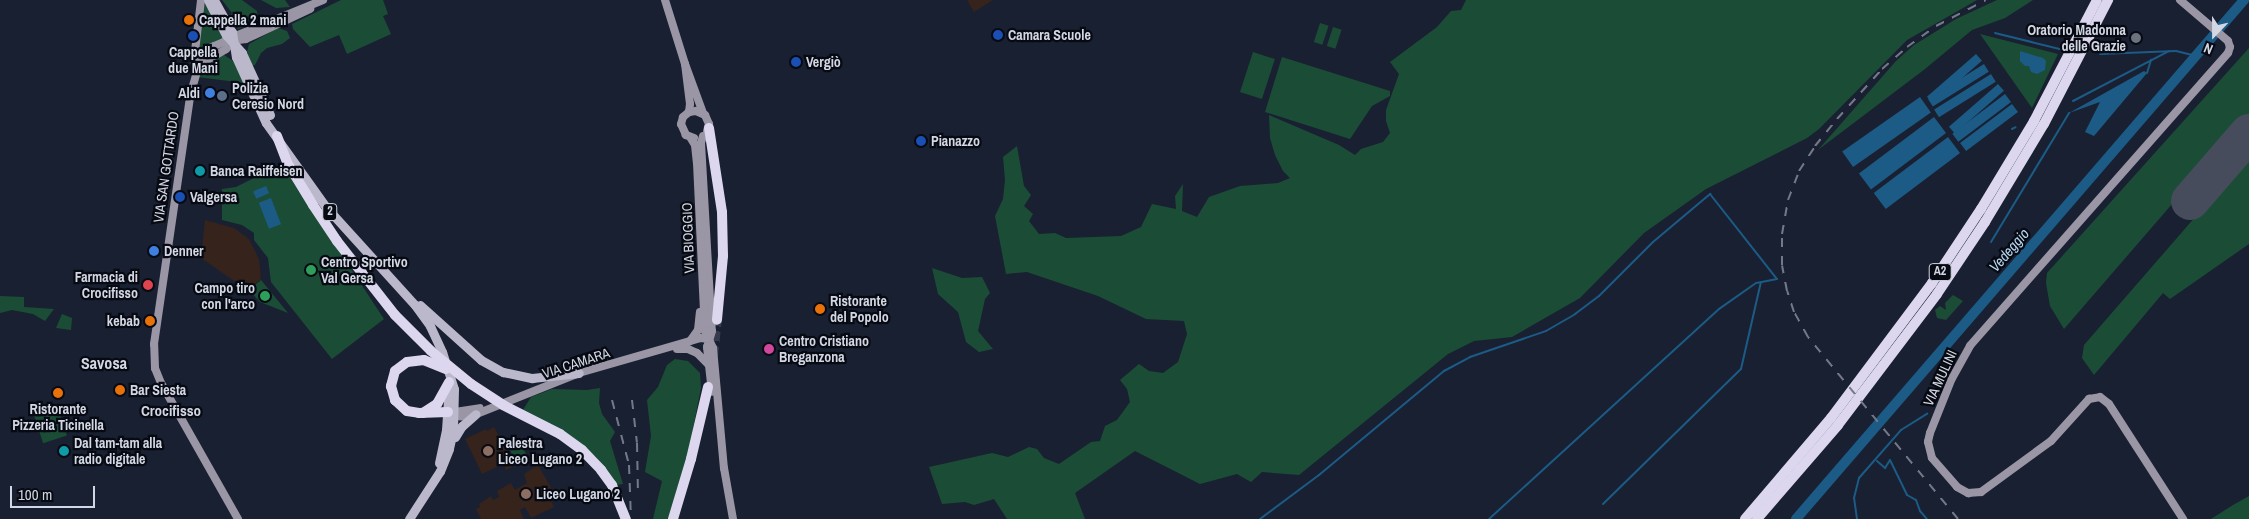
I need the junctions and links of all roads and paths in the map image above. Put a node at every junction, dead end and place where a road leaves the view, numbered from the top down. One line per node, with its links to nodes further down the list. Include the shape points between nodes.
1 (201, 0): 11 (main road, VIA SAN GOTTARDO)
2 (208, 0): 10 (main road, 2)
3 (214, 0): 10 (main road, 2, via 232,32)
4 (323, 0): 10 (main road, via 260,25)
5 (329, 0): 10 (main road, via 246,40)
6 (665, 0): 12 (main road, VIA BIOGGIO)
7 (2097, 0): 43 (highway, A2, via 2030,128 1932,283 1831,418)
8 (2108, 0): 44 (highway, A2, via 2044,124 1937,294 1855,404)
9 (2180, 0): 45 (main road, VIA MULINI, via 2229,43 2226,56 1970,346 1954,373 1929,437 1929,450 1935,463 1960,489 1977,493 2051,441 2089,400 2100,397 2109,404)
10 (232, 41): 11 (main road, via 205,50); 13 (main road, VIA SAN GOTTARDO, via 226,49 199,66); 17 (main road, 2, via 252,95 266,123)
11 (194, 62): 13 (main road, VIA SAN GOTTARDO)
12 (685, 64): 14 (main road, VIA BIOGGIO); 15 (main road, VIA BIOGGIO)
13 (190, 96): 37 (main road, VIA SAN GOTTARDO, via 154,344 155,368)
14 (689, 112): 15 (main road); 18 (main road, VIA BIOGGIO, via 681,124)
15 (703, 113): 16 (main road, VIA BIOGGIO, via 709,121)
16 (706, 132): 18 (main road); 21 (highway, via 722,212); 22 (main road, VIA BIOGGIO, via 701,143)
17 (277, 136): 20 (main road, 2, via 326,207); 27 (highway, via 295,177 337,241 396,315)
18 (690, 137): 19 (main road, VIA BIOGGIO, via 695,145 697,163)
19 (701, 278): 22 (main road, VIA BIOGGIO, via 705,331); 23 (main road, via 699,325)
20 (393, 279): 26 (main road, via 467,348 495,368 511,375 532,378); 27 (main road, 2, via 424,316)
21 (717, 320)
22 (710, 339): 23 (main road, VIA CAMARA); 24 (main road, VIA CAMARA); 25 (main road, VIA BIOGGIO, via 707,347); 34 (main road, VIA BIOGGIO)
23 (689, 342): 24 (main road, VIA CAMARA)
24 (667, 350): 25 (main road, via 688,349 702,356); 26 (main road, VIA CAMARA)
25 (709, 366): 34 (main road, VIA BIOGGIO)
26 (579, 373): 29 (main road, VIA CAMARA)
27 (452, 376): 30 (highway, via 439,401); 30 (highway, via 429,362 419,360 398,368 391,383 395,400 407,411); 31 (main road, 2); 40 (highway, via 576,445 601,470)
28 (708, 387): 41 (highway)
29 (494, 405): 31 (main road, VIA CAMARA); 32 (main road, VIA CAMARA)
30 (423, 413): 31 (highway)
31 (453, 414): 32 (main road, VIA CAMARA, via 463,418); 33 (main road, 2); 35 (main road, 2)
32 (476, 414): 33 (main road, via 462,426)
33 (450, 449): 35 (main road, 2)
34 (724, 468): 42 (main road, VIA BIOGGIO)
35 (430, 488): 36 (main road, 2)
36 (417, 506): 38 (main road, 2); 39 (main road, 2)
37 (238, 519)
38 (402, 519)
39 (409, 519)
40 (626, 519)
41 (673, 519)
42 (732, 519)
43 (1745, 519)
44 (1757, 519)
45 (2183, 519)

